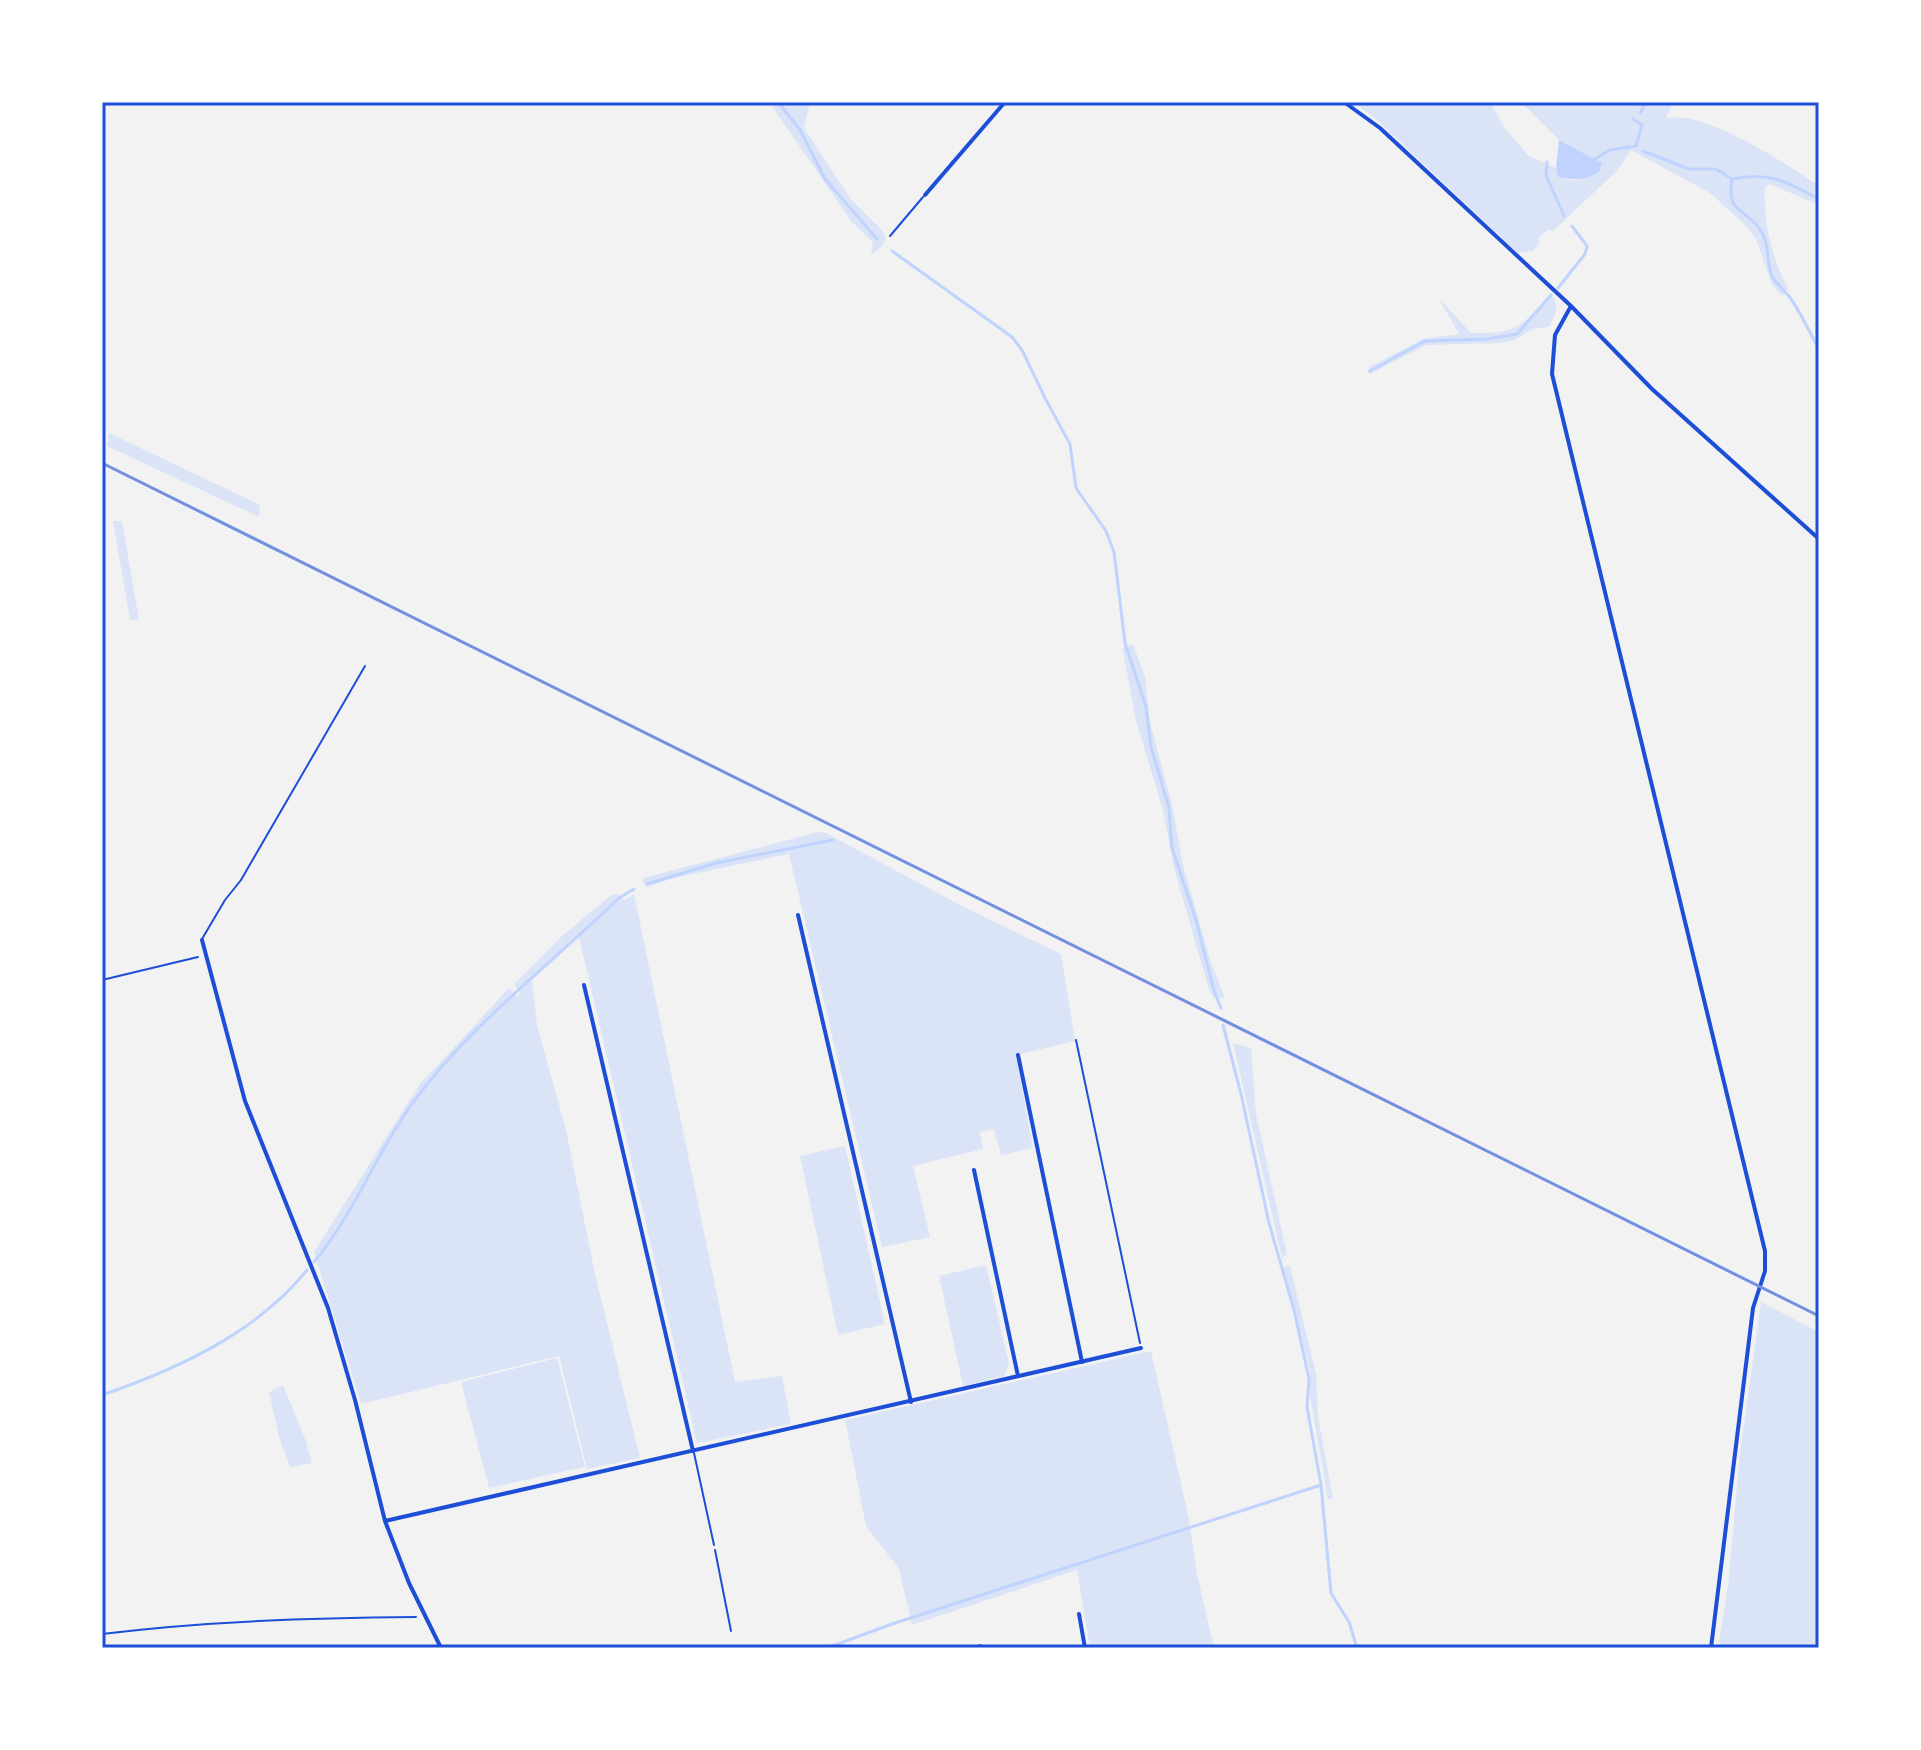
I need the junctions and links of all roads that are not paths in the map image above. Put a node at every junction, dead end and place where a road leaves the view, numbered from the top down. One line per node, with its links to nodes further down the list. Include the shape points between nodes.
1 (1005, 102): 3 (street)
2 (1344, 102): 5 (street, via 1380,128)
3 (925, 195): 4 (lane)
4 (890, 236)
5 (1571, 306): 6 (street, via 1673,409); 23 (street, via 1555,335 1552,374 1765,1251 1765,1271 1753,1308)
6 (1819, 539)
7 (365, 666): 9 (lane)
8 (798, 915): 16 (street)
9 (202, 940): 18 (street, via 245,1101 328,1308)
10 (584, 985): 17 (street)
11 (1018, 1055): 14 (street)
12 (974, 1170): 15 (street)
13 (1141, 1348): 14 (street)
14 (1082, 1362): 15 (street)
15 (1018, 1376): 16 (street)
16 (911, 1402): 17 (street)
17 (693, 1451): 18 (street); 19 (lane)
18 (385, 1521): 21 (street)
19 (714, 1545)
20 (1079, 1614): 22 (street)
21 (441, 1648)
22 (1085, 1648)
23 (1711, 1648)

